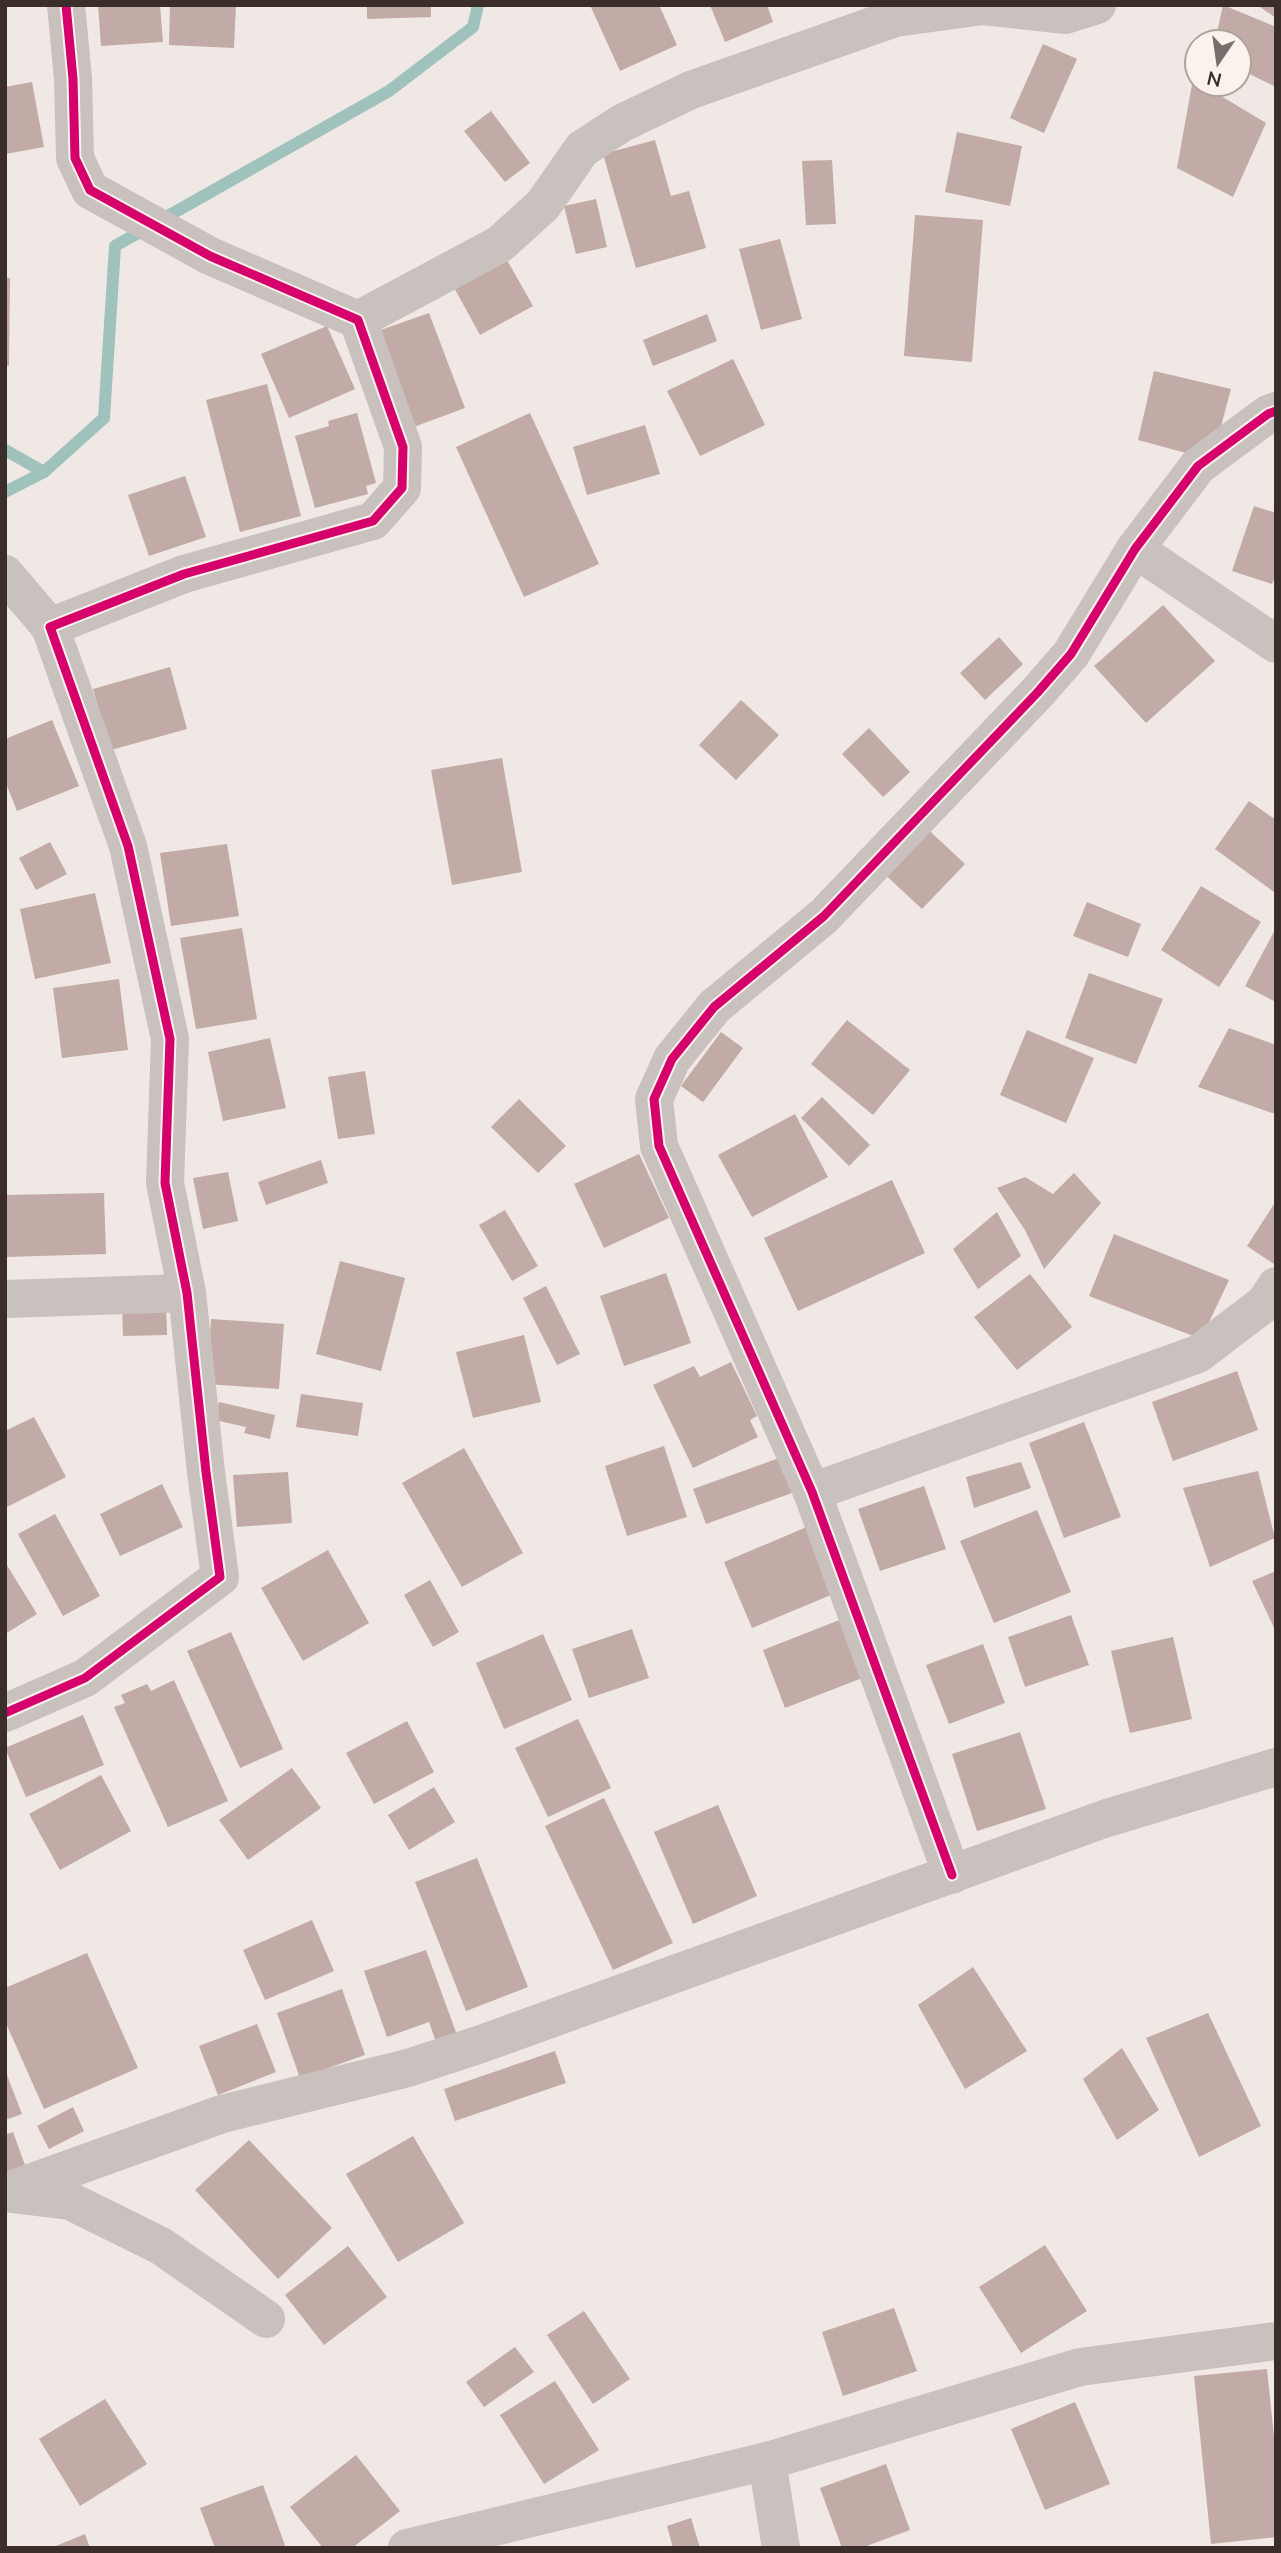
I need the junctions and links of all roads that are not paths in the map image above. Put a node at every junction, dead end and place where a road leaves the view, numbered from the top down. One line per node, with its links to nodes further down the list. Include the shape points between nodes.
1 (66, 5): 3 (street, via 75,158 90,190 211,256)
2 (1097, 5): 3 (street, via 1065,15 983,6 895,18 691,90 622,123 582,149 543,205 500,244)
3 (358, 320): 7 (street, via 403,447 401,488 373,521 184,574)
4 (1276, 411): 5 (street, via 1198,466)
5 (1135, 549): 8 (street); 12 (street, via 1071,654 1037,693 824,916 714,1007 672,1059 654,1099 659,1146)
6 (5, 574): 7 (street)
7 (50, 626): 10 (street, via 128,846 170,1039 165,1183)
8 (1276, 645)
9 (1276, 1286): 12 (street, via 1265,1303 1198,1353)
10 (187, 1293): 11 (street); 13 (street, via 220,1577 85,1678)
11 (5, 1299)
12 (812, 1492): 15 (street)
13 (5, 1713)
14 (1276, 1767): 15 (street, via 1104,1819)
15 (952, 1875): 16 (street, via 469,2048 408,2068 222,2114)
16 (5, 2193): 17 (street, via 70,2201 161,2246)
17 (266, 2319)
18 (1276, 2341): 19 (street, via 1080,2367)
19 (767, 2461): 20 (street); 21 (street)
20 (407, 2548)
21 (781, 2548)

